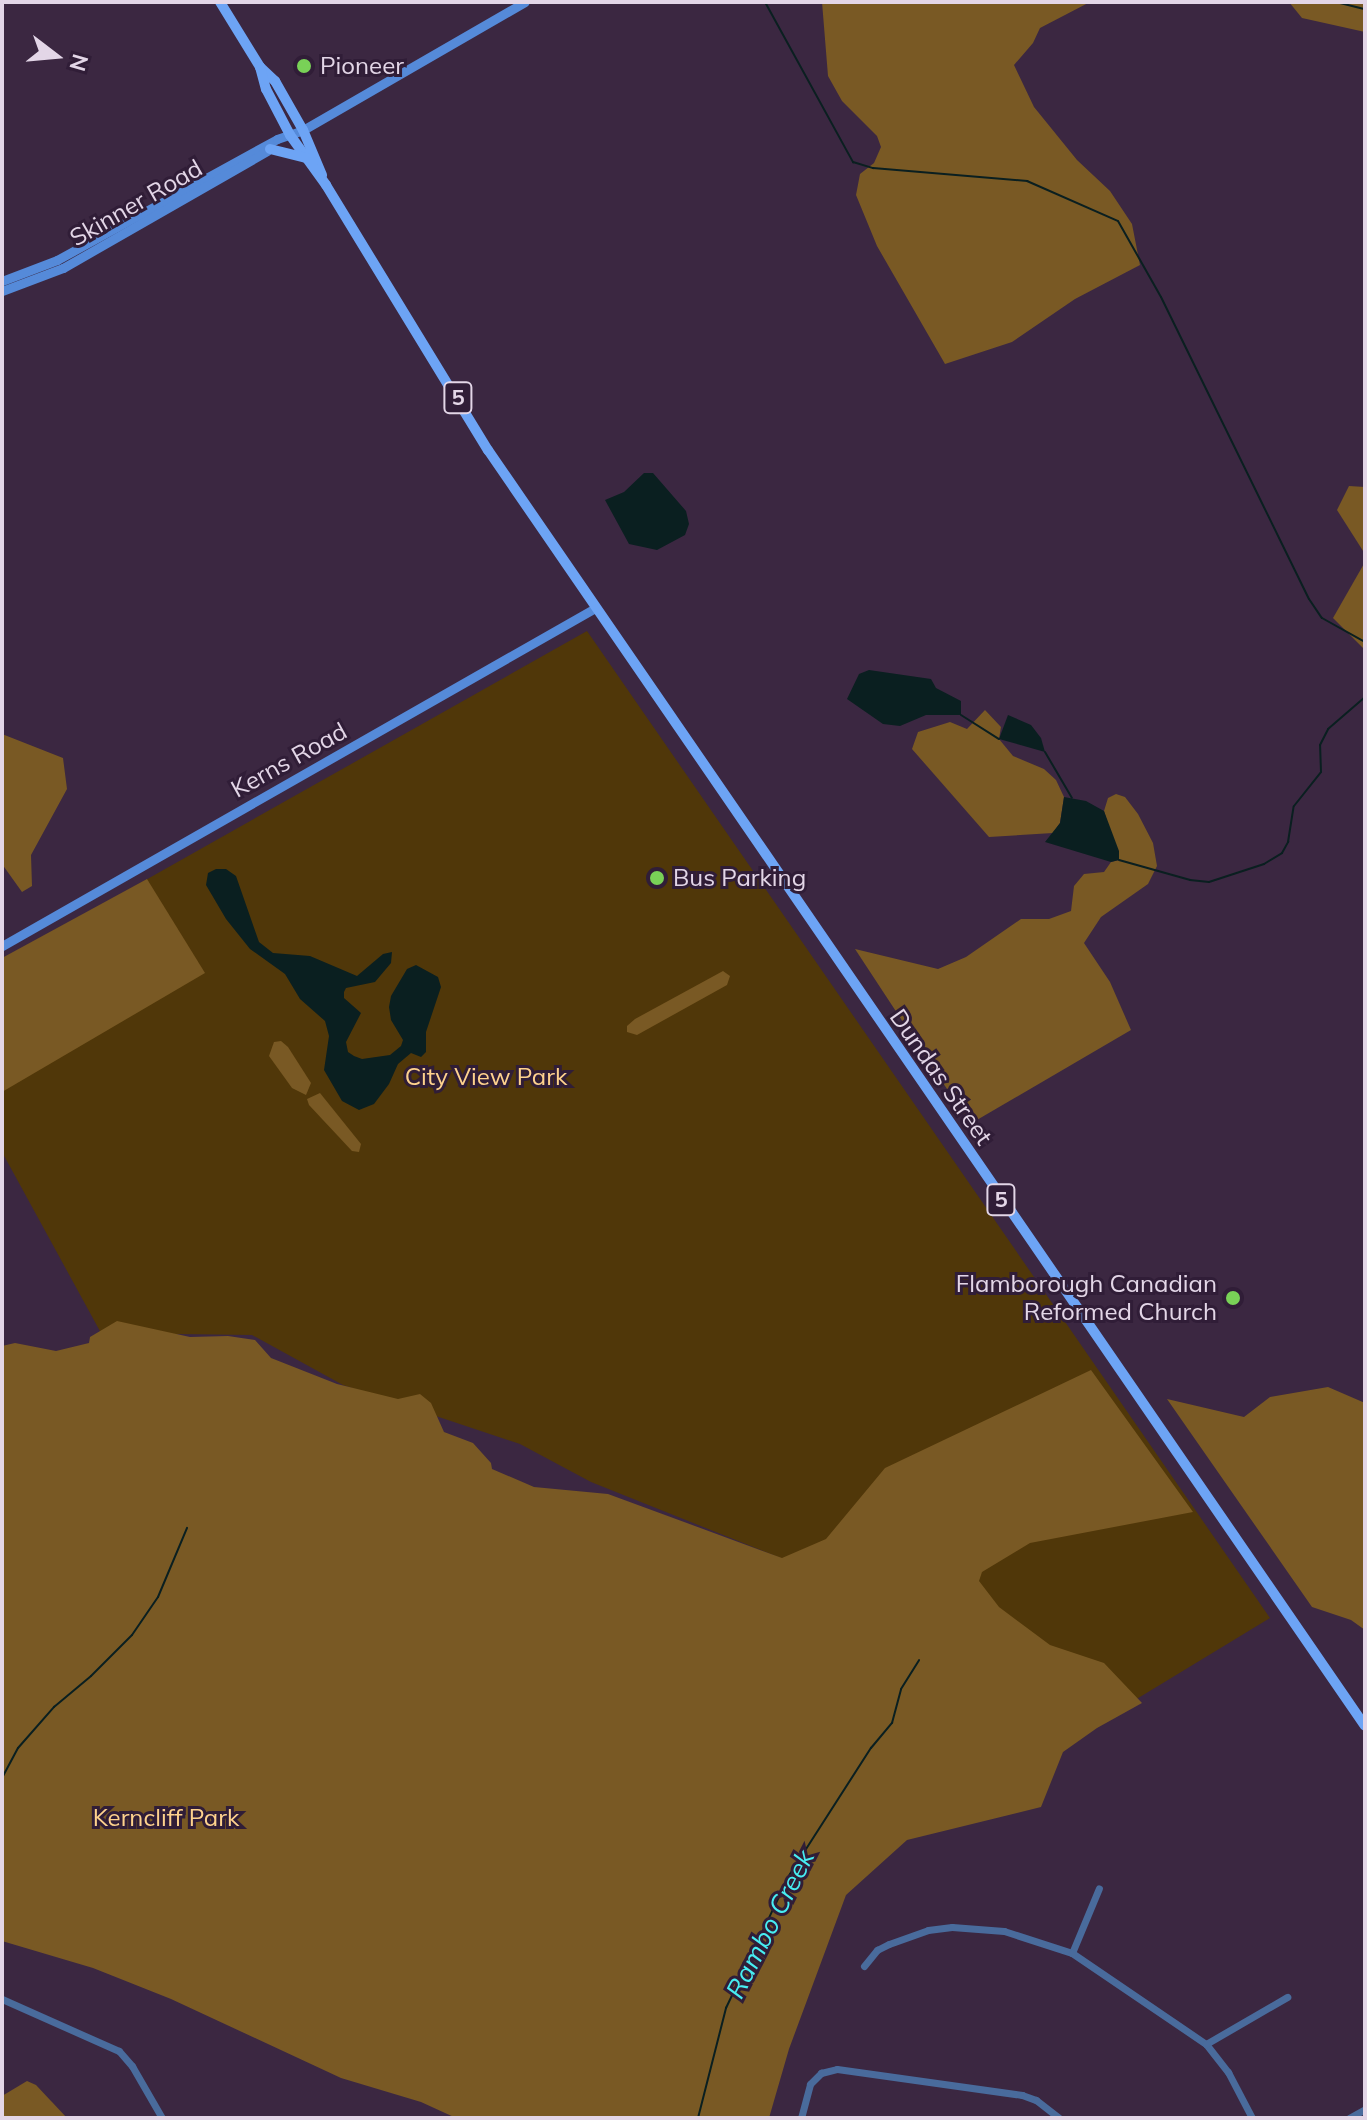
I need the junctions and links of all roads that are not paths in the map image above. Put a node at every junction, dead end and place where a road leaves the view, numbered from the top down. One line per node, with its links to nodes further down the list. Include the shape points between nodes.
1 (220, 2): 3 (main road, 5)
2 (525, 2): 4 (street)
3 (260, 67): 4 (main road, via 275,81); 5 (main road, 5)
4 (303, 130): 5 (street); 8 (main road)
5 (287, 136): 6 (street, Skinner Road); 7 (main road, 5); 9 (street, Skinner Road, via 57,260)
6 (270, 149): 7 (main road); 10 (street, Skinner Road, via 63,268)
7 (306, 158): 8 (main road, 5)
8 (326, 185): 11 (main road, 5, via 488,450)
9 (2, 281)
10 (2, 291)
11 (595, 608): 12 (street, Kerns Road); 13 (main road, Dundas Street / 5)
12 (2, 946)
13 (1365, 1726)
14 (1099, 1888): 15 (street)
15 (1072, 1953): 16 (street, via 1004,1931 952,1927 889,1944); 19 (street)
16 (864, 1966)
17 (1287, 1997): 19 (street)
18 (2, 1999): 21 (street, via 119,2051)
19 (1206, 2044): 24 (street)
20 (1365, 2109): 25 (street)
21 (162, 2118)
22 (801, 2118): 23 (street, via 810,2084 821,2073 837,2069 1022,2095)
23 (1059, 2118)
24 (1252, 2118)
25 (1349, 2118)

